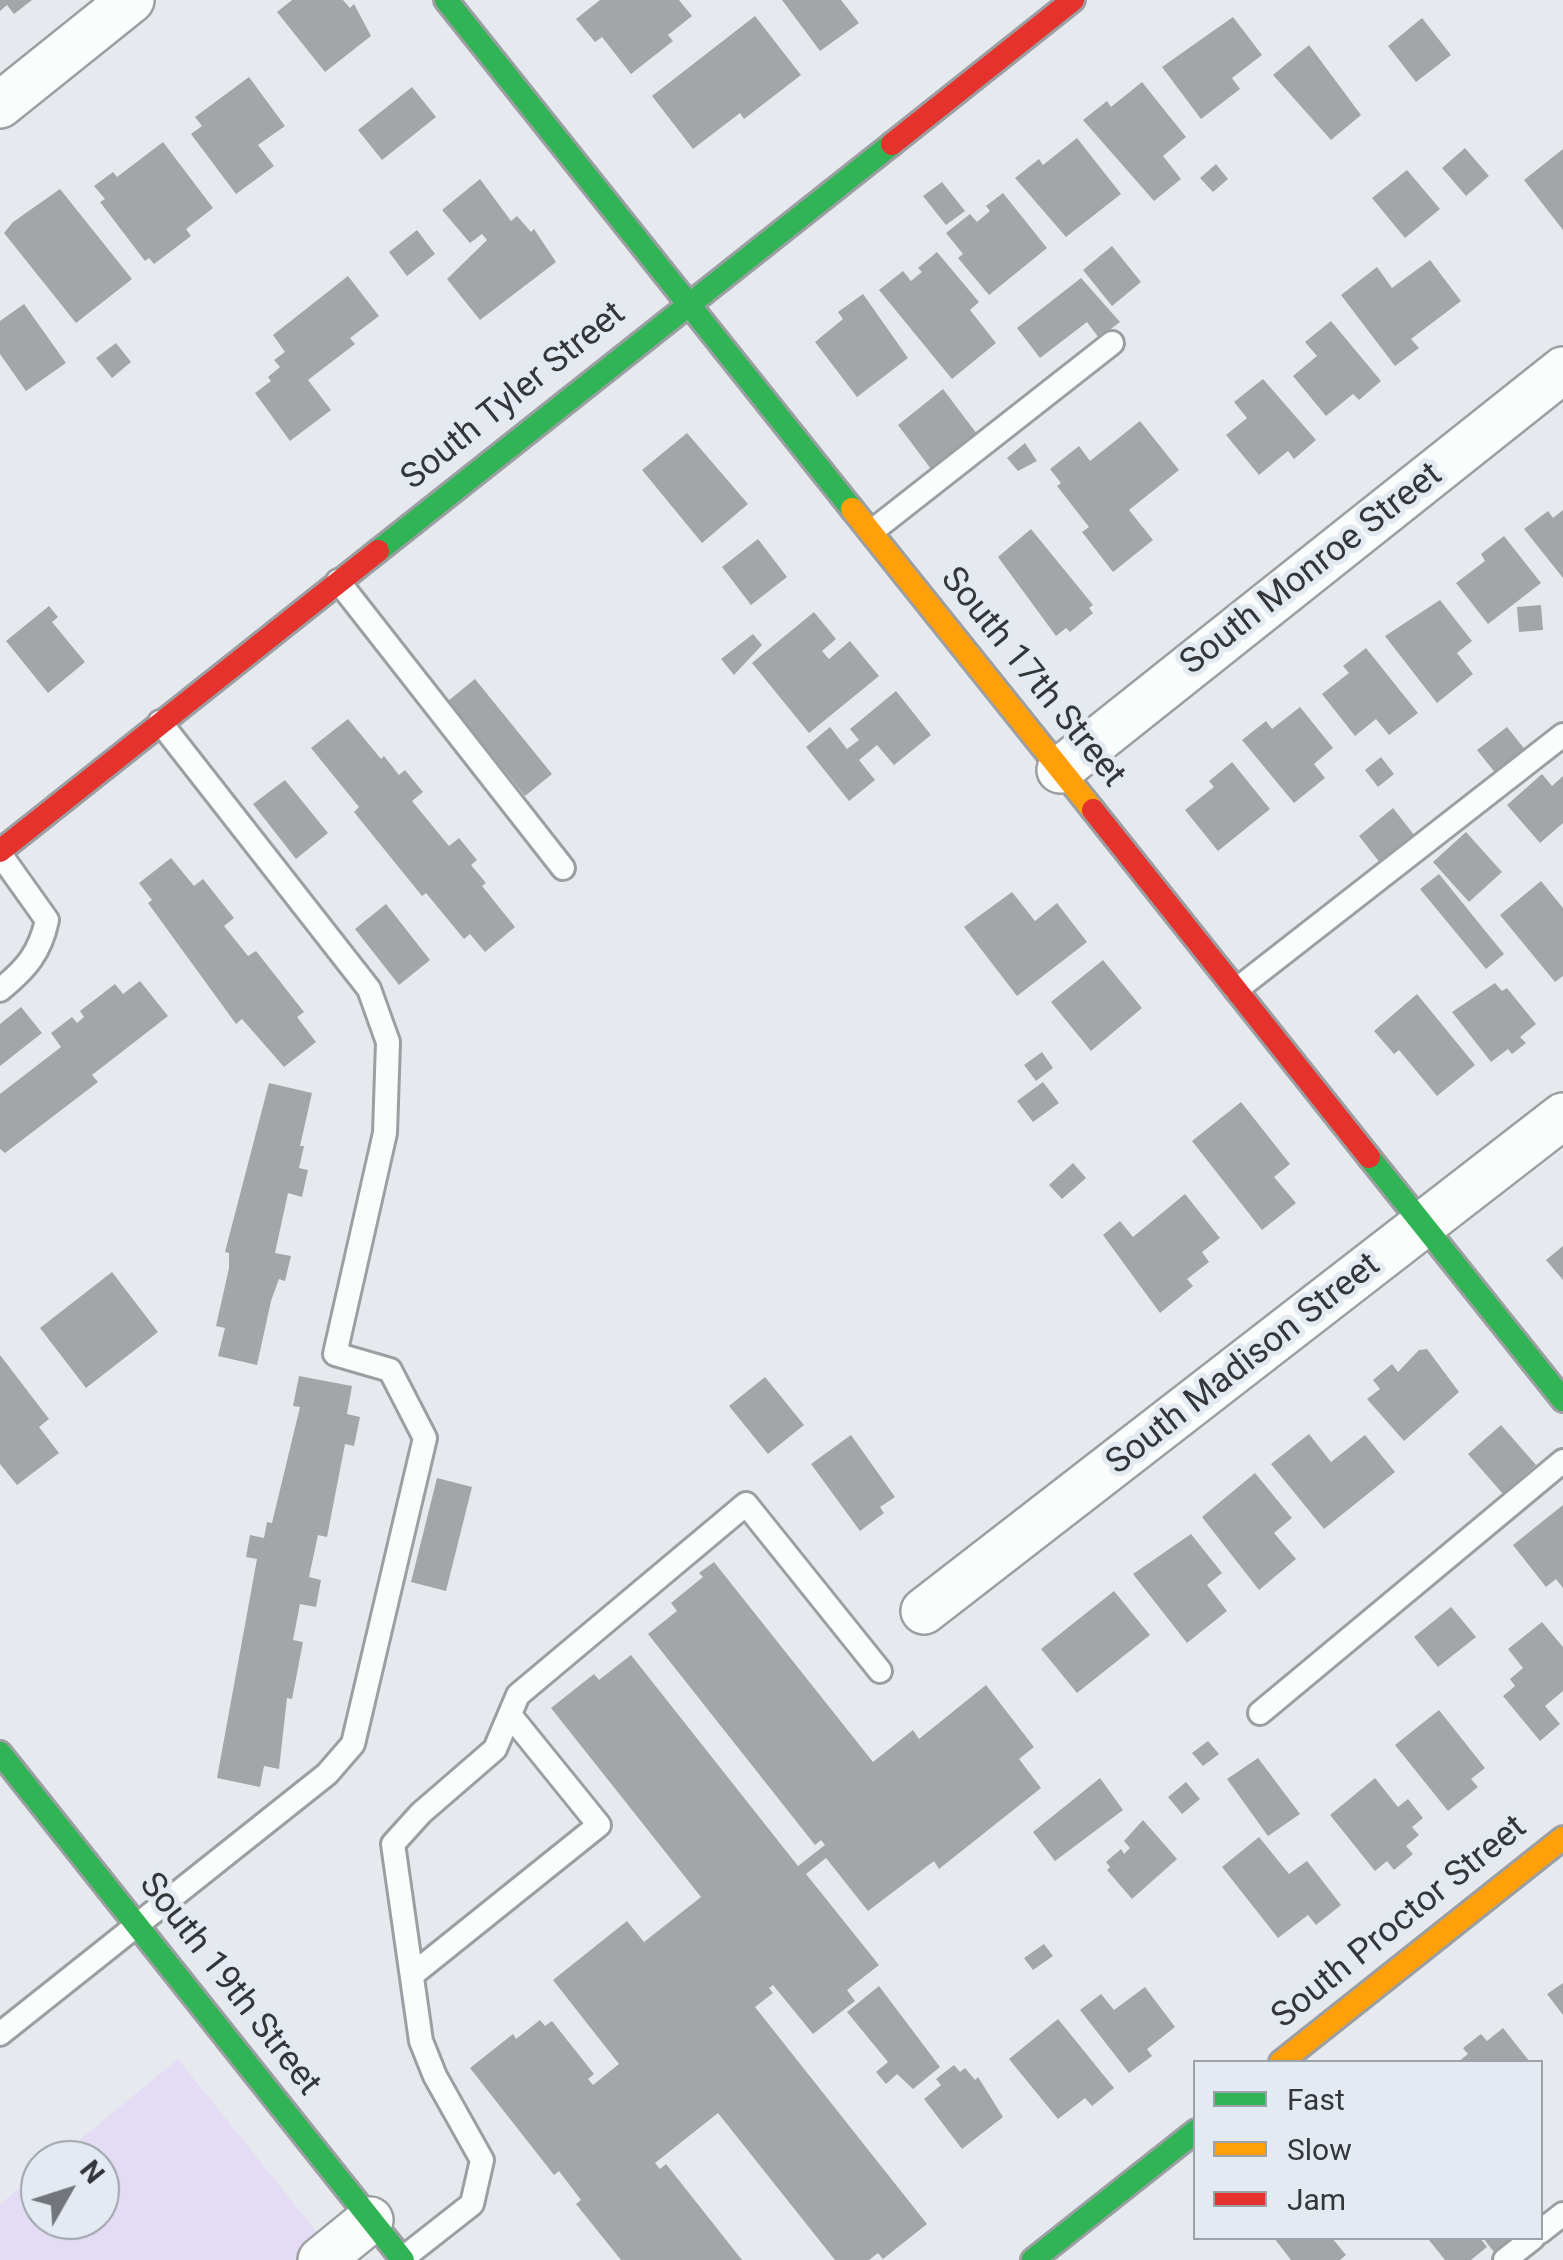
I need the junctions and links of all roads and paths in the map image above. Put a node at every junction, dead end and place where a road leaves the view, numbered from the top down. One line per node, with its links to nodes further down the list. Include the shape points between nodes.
1 (132, 0): 4 (street)
2 (446, 0): 5 (street, South 17th Street)
3 (1073, 0): 5 (street, South Tyler Street)
4 (0, 105)
5 (687, 303): 8 (street, South 17th Street); 9 (street, South Tyler Street)
6 (1112, 344): 8 (lane)
7 (1563, 371): 12 (street, South Monroe Street)
8 (870, 532): 12 (street, South 17th Street)
9 (338, 581): 10 (street, South Tyler Street); 14 (lane)
10 (160, 722): 13 (street, South Tyler Street); 27 (lane, via 369,989 388,1042 385,1134 336,1354 390,1370 425,1438 353,1744 327,1774)
11 (1563, 735): 16 (lane)
12 (1060, 770): 16 (street, South 17th Street)
13 (0, 852): 15 (lane, via 47,920 34,956)
14 (563, 868)
15 (0, 990)
16 (1236, 990): 18 (street, South 17th Street)
17 (1563, 1116): 18 (street, South Madison Street)
18 (1424, 1226): 19 (street, South 17th Street); 21 (street, South Madison Street)
19 (1563, 1400)
20 (1563, 1461): 23 (lane)
21 (924, 1611)
22 (880, 1671): 24 (lane, via 746,1504 518,1695)
23 (1260, 1712)
24 (510, 1715): 28 (lane, via 495,1749 393,1844); 28 (lane, via 599,1825)
25 (0, 1753): 27 (street, South 19th Street)
26 (1563, 1838): 30 (street, South Proctor Street)
27 (136, 1924): 29 (lane); 33 (street, South 19th Street)
28 (412, 1974): 36 (lane, via 421,2041 482,2160 472,2204)
29 (0, 2034)
30 (1284, 2060)
31 (1193, 2132): 38 (street)
32 (1563, 2214): 34 (lane)
33 (370, 2220): 36 (street, South 19th Street); 37 (street)
34 (1543, 2230)
35 (1531, 2240): 39 (lane)
36 (403, 2259)
37 (321, 2260)
38 (1033, 2260)
39 (1505, 2260)

